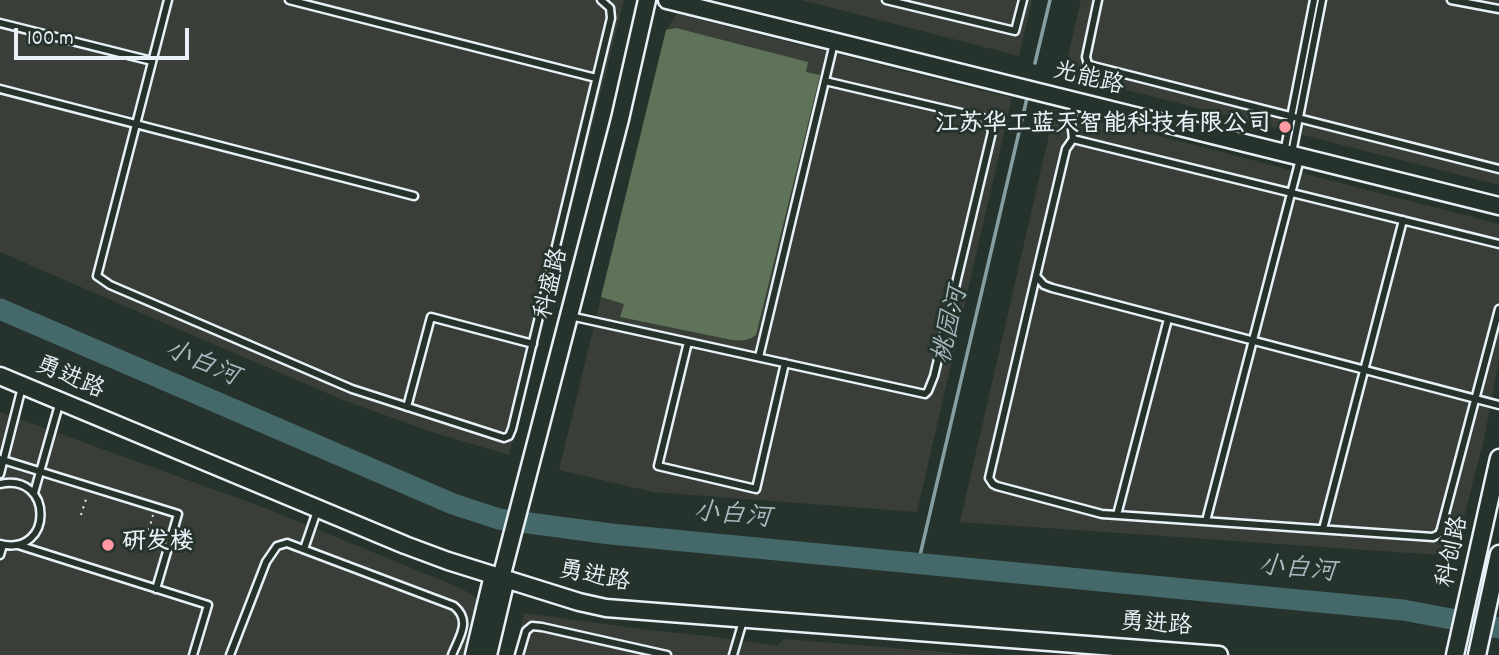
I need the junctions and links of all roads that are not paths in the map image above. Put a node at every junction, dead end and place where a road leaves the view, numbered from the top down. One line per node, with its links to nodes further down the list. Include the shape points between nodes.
1 (168, 0): 15 (lane)
2 (289, 0): 16 (lane)
3 (601, 0): 16 (lane, via 610,8 611,18)
4 (647, 0): 32 (street, 科盛路)
5 (667, 0): 14 (street, 光能路)
6 (886, 0): 7 (lane, via 1015,31)
7 (1023, 0)
8 (1098, 0): 20 (lane, via 1086,49 1088,64)
9 (1314, 0): 20 (lane)
10 (1322, 0): 20 (lane)
11 (1451, 0): 12 (lane)
12 (1499, 9)
13 (0, 23): 15 (lane)
14 (835, 42): 17 (lane); 19 (street, 光能路)
15 (152, 61): 21 (lane)
16 (596, 78): 36 (lane)
17 (825, 80): 37 (lane); 38 (lane, via 982,118 990,123 992,132 928,391 925,394)
18 (0, 89): 21 (lane)
19 (1076, 101): 22 (lane); 23 (street, 光能路)
20 (1295, 118): 23 (lane); 24 (lane)
21 (136, 125): 26 (lane); 45 (lane, via 97,276 352,389)
22 (1073, 139): 25 (lane); 30 (lane, via 1066,149)
23 (1292, 155): 25 (lane); 27 (street, 光能路)
24 (1499, 169)
25 (1291, 192): 28 (lane); 34 (lane)
26 (414, 196)
27 (1499, 206)
28 (1403, 220): 29 (lane); 39 (lane)
29 (1499, 244)
30 (1036, 276): 33 (lane, via 1052,288); 53 (lane, via 989,478 997,486)
31 (1499, 309): 42 (lane)
32 (569, 316): 35 (lane); 61 (street, 科盛路)
33 (1168, 319): 34 (lane); 53 (lane)
34 (1253, 341): 39 (lane); 54 (lane)
35 (688, 342): 37 (lane); 38 (lane, via 659,466 756,489)
36 (533, 344): 45 (lane, via 431,317); 45 (lane, via 509,436)
37 (759, 358): 38 (lane)
38 (785, 363)
39 (1365, 370): 42 (lane); 55 (lane)
40 (0, 376): 41 (street, 勇进路)
41 (23, 386): 43 (street, 勇进路); 47 (lane)
42 (1475, 398): 44 (lane); 55 (lane, via 1439,534)
43 (60, 401): 48 (lane); 52 (street, 勇进路)
44 (1499, 405)
45 (407, 407)
46 (1499, 458): 64 (street, 科创路)
47 (2, 460): 48 (lane); 49 (lane)
48 (40, 472): 51 (lane); 62 (lane, via 177,514)
49 (0, 474)
50 (0, 484): 51 (lane, via 17,483)
51 (34, 493): 57 (lane, via 40,524)
52 (318, 509): 58 (lane); 61 (street, 勇进路)
53 (1117, 515): 54 (lane)
54 (1206, 521): 55 (lane)
55 (1323, 529)
56 (1, 544): 57 (lane); 60 (lane)
57 (18, 545): 62 (lane)
58 (304, 549): 68 (lane, via 282,543 271,553); 69 (lane, via 454,606 464,622)
59 (1499, 554): 65 (street, 科创路)
60 (0, 555)
61 (500, 577): 63 (street, 勇进路, via 606,608); 70 (street, 科盛路); 71 (street, 科盛路)
62 (156, 589): 67 (lane, via 208,605)
63 (744, 619): 66 (street, 勇进路); 74 (lane)
64 (1456, 652)
65 (1478, 652)
66 (1160, 653): 75 (street, 勇进路)
67 (194, 655)
68 (230, 655)
69 (452, 655)
70 (474, 655)
71 (488, 655)
72 (519, 655): 73 (lane, via 532,626)
73 (667, 655)
74 (733, 655)
75 (1219, 655)

